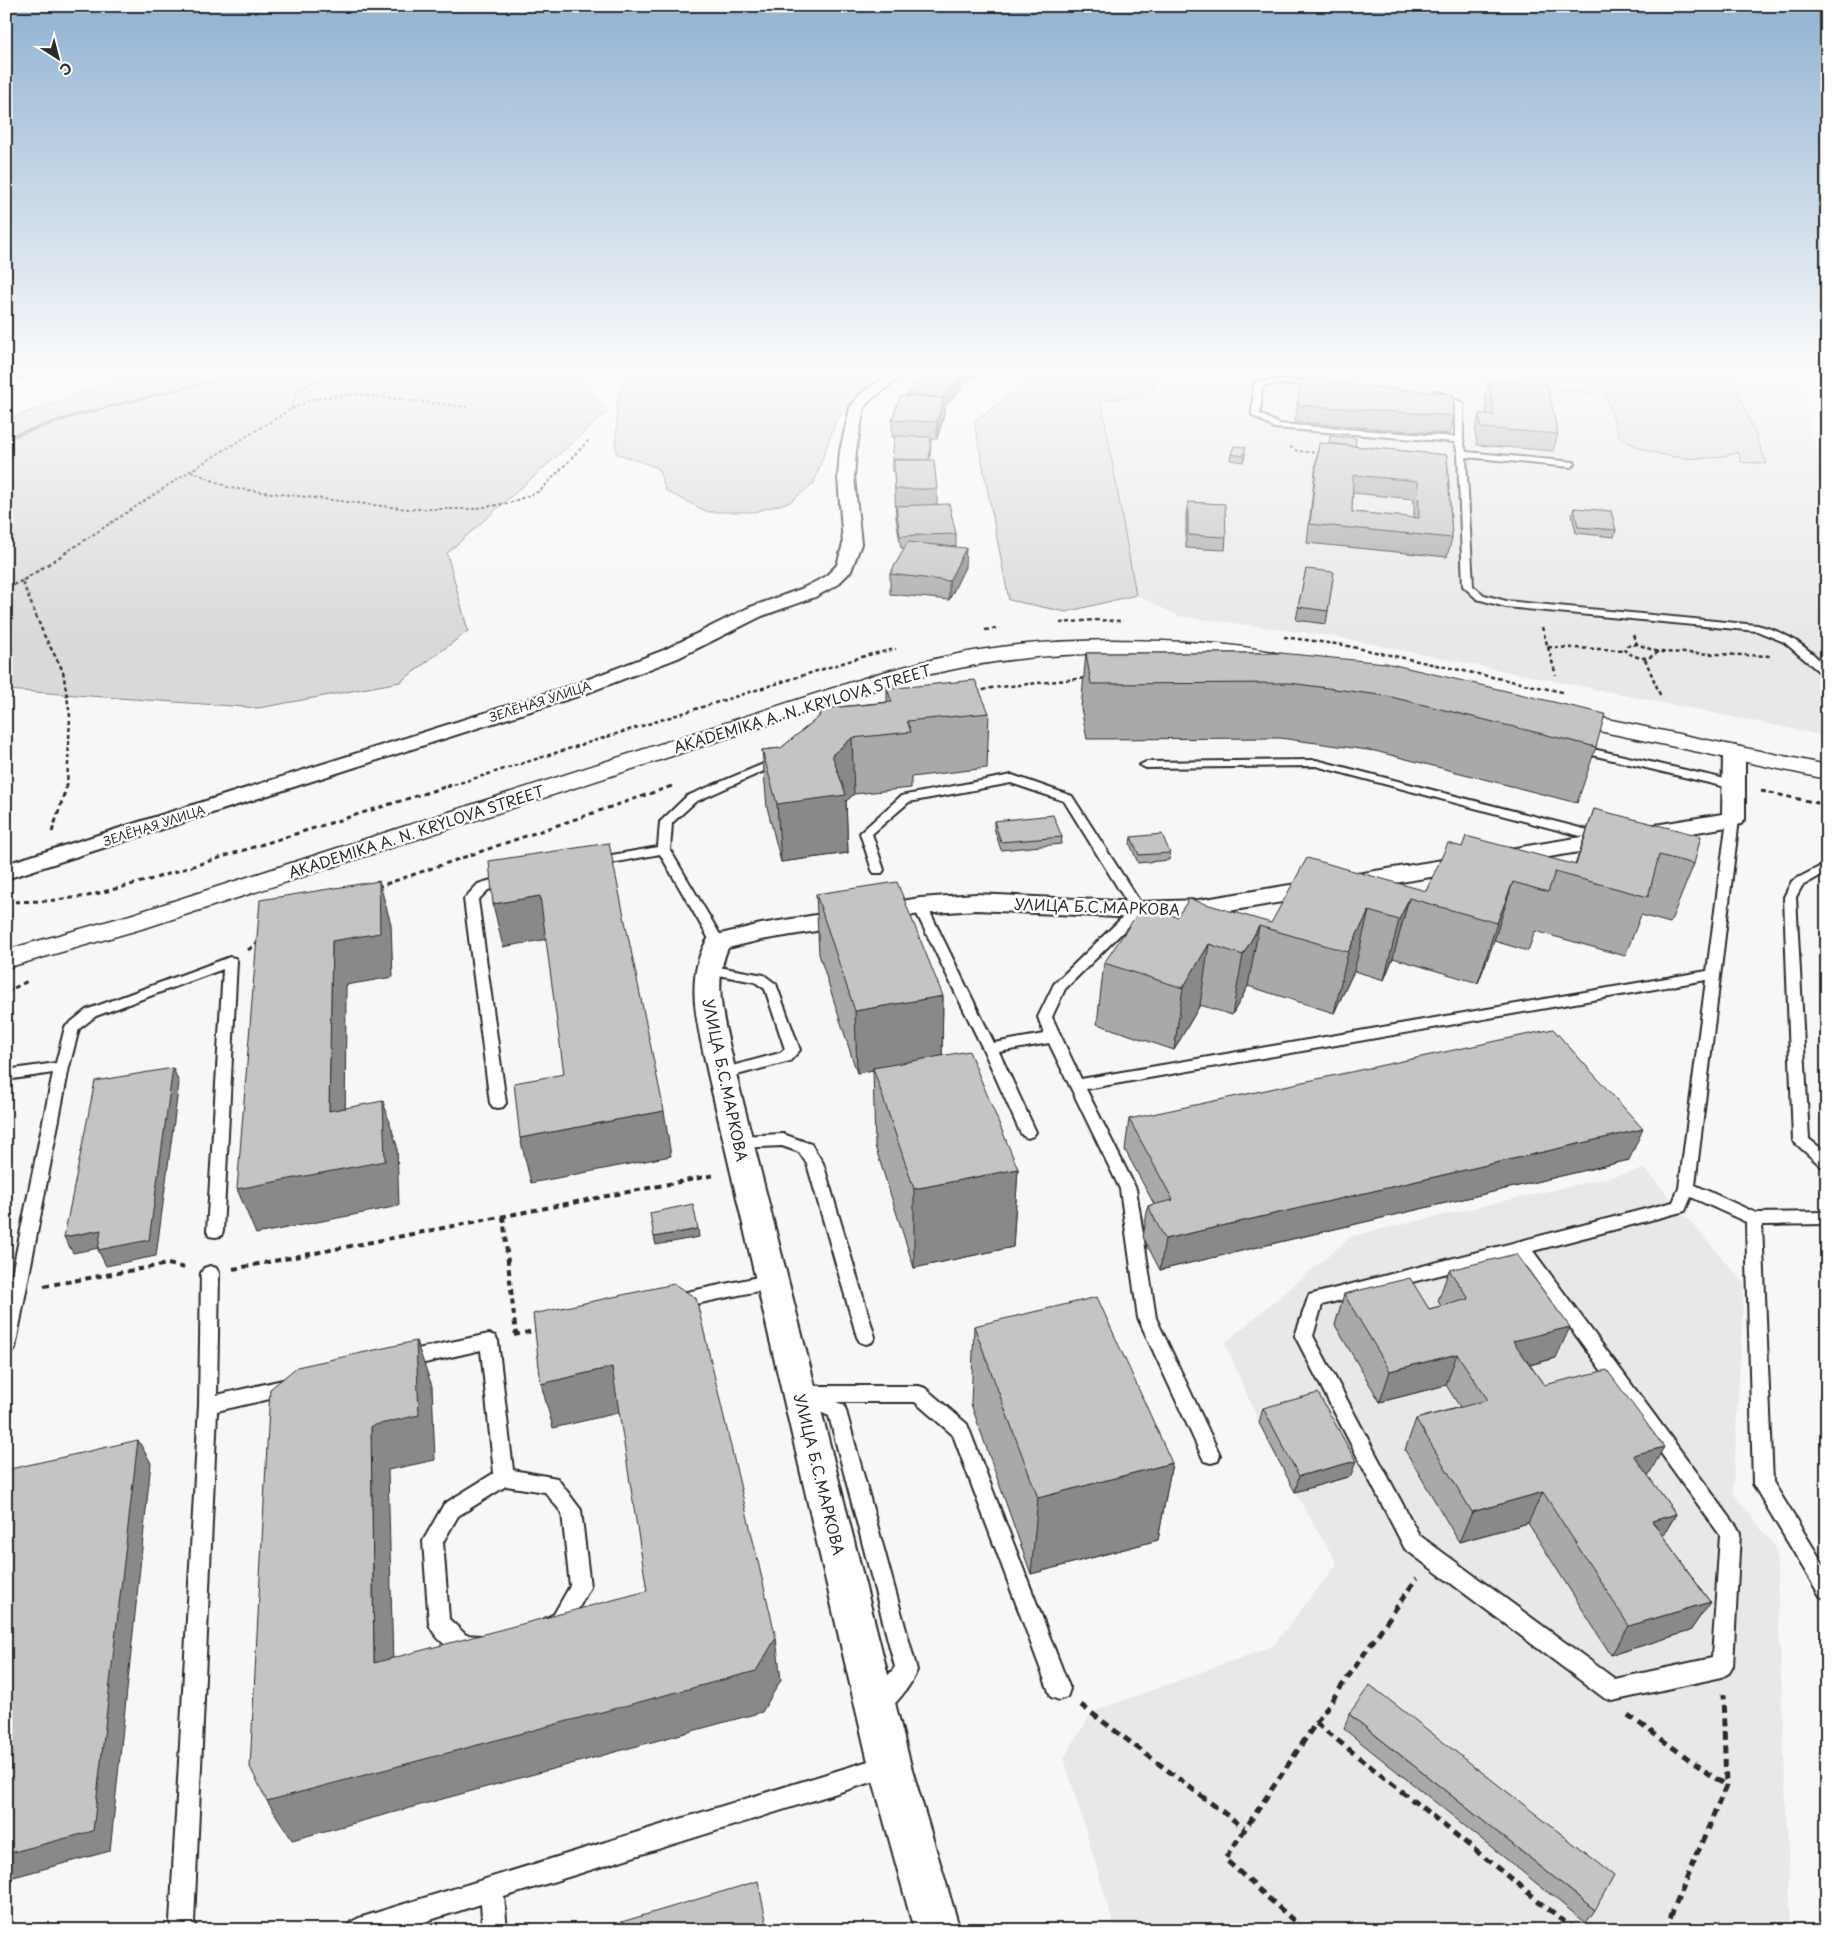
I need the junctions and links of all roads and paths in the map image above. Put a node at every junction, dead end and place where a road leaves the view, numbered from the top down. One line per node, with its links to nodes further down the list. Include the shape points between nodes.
1 (211, 458): 7 (path)
2 (571, 458): 7 (path, via 540,491 509,503 472,509 408,509 230,488)
3 (847, 458): 44 (street, ЗЕЛЁНАЯ УЛИЦА, via 852,544 845,567 830,581 808,593 755,612 671,654 580,689)
4 (1462, 458): 10 (lane, via 1468,586 1474,594 1489,601)
5 (1509, 458): 6 (lane)
6 (1571, 464)
7 (190, 471): 8 (path)
8 (22, 581): 9 (path); 44 (path, via 44,635 64,671 70,716 67,786)
9 (6, 588)
10 (1536, 607): 11 (lane); 18 (path)
11 (1624, 615): 17 (path); 22 (lane, via 1763,629 1791,640)
12 (1131, 621): 13 (path)
13 (1056, 623)
14 (1001, 628): 15 (path)
15 (982, 631)
16 (1284, 637): 29 (path, via 1343,645)
17 (1637, 644): 20 (path); 21 (path)
18 (1548, 647): 20 (path); 26 (path)
19 (896, 649): 51 (path, via 858,658 149,880 88,896)
20 (1624, 650): 23 (path, via 1631,656)
21 (1658, 652): 22 (path); 23 (path)
22 (1810, 657): 25 (lane)
23 (1645, 659): 30 (path)
24 (1292, 661): 57 (main road, AKADEMIKA A. N. KRYLOVA STREET, via 1212,650 1079,647 1011,652 955,661 888,678 138,921)
25 (1827, 673)
26 (1556, 675)
27 (1094, 678): 28 (path, via 992,688)
28 (973, 693)
29 (1566, 693)
30 (1661, 697)
31 (1542, 712): 33 (main road)
32 (1559, 744): 37 (lane)
33 (1734, 753): 36 (main road); 37 (street)
34 (792, 755): 43 (lane, via 691,798 666,822)
35 (1146, 765): 42 (lane, via 1316,763)
36 (1827, 772)
37 (1734, 785): 41 (street)
38 (673, 786): 50 (path)
39 (1760, 791): 40 (path)
40 (1827, 805)
41 (1734, 819): 42 (street, УЛИЦА Б.С.МАРКОВА); 59 (lane)
42 (1606, 839): 53 (street, УЛИЦА Б.С.МАРКОВА, via 1199,908)
43 (664, 850): 45 (lane); 56 (lane)
44 (43, 860): 48 (street, ЗЕЛЁНАЯ УЛИЦА)
45 (581, 865)
46 (1827, 867): 71 (lane, via 1797,884 1790,897 1801,1141)
47 (878, 870): 53 (lane, via 866,834 905,799 1012,779 1068,799)
48 (6, 872)
49 (525, 876): 68 (lane, via 483,887 471,899)
50 (375, 887)
51 (6, 904): 54 (path)
52 (920, 906): 53 (street, УЛИЦА Б.С.МАРКОВА, via 976,902); 56 (street, УЛИЦА Б.С.МАРКОВА, via 761,932); 63 (lane)
53 (1138, 910): 62 (lane, via 1059,987 1045,1017)
54 (12, 917)
55 (264, 939): 58 (path)
56 (713, 956): 65 (street, УЛИЦА Б.С.МАРКОВА, via 706,990); 65 (lane, via 771,987 793,1050 785,1057)
57 (6, 959)
58 (230, 961): 64 (lane, via 91,1013 72,1027); 76 (lane)
59 (1713, 974): 67 (lane); 72 (lane)
60 (30, 979): 61 (path)
61 (6, 992)
62 (1053, 1037): 63 (lane); 67 (lane)
63 (990, 1049): 69 (lane)
64 (62, 1067): 66 (lane); 85 (lane)
65 (722, 1074): 70 (street, УЛИЦА Б.С.МАРКОВА)
66 (6, 1075)
67 (1078, 1085): 92 (lane, via 1128,1189 1147,1318)
68 (498, 1104)
69 (1028, 1132)
70 (742, 1155): 73 (path); 80 (street, УЛИЦА Б.С.МАРКОВА); 86 (lane, via 783,1140 805,1148 815,1163)
71 (1827, 1162)
72 (1687, 1188): 75 (lane); 77 (lane, via 1679,1207)
73 (503, 1216): 79 (path); 84 (path)
74 (1827, 1218): 75 (lane)
75 (1754, 1219): 95 (lane, via 1764,1484)
76 (215, 1230)
77 (1522, 1248): 96 (lane, via 1730,1534); 96 (lane, via 1315,1300 1304,1336 1412,1542 1612,1690)
78 (168, 1264): 81 (path)
79 (210, 1273): 91 (lane)
80 (772, 1281): 82 (lane); 90 (street, УЛИЦА Б.С.МАРКОВА)
81 (60, 1284)
82 (660, 1304)
83 (541, 1329): 84 (path)
84 (516, 1335): 87 (path)
85 (7, 1336)
86 (866, 1337)
87 (490, 1341): 88 (lane); 93 (lane)
88 (383, 1365)
89 (305, 1383): 91 (lane)
90 (800, 1394): 97 (lane, via 919,1394 960,1430); 100 (street, УЛИЦА Б.С.МАРКОВА)
91 (208, 1405): 104 (lane, via 182,1922)
92 (1211, 1455)
93 (504, 1477): 93 (lane, via 451,1510 433,1541 439,1624 462,1645 510,1648 561,1621 580,1587 572,1510 550,1484)
94 (1419, 1576): 99 (path)
95 (1827, 1588)
96 (1722, 1666): 101 (path)
97 (1059, 1689): 102 (path)
98 (1623, 1711): 101 (path)
99 (1316, 1722): 102 (path); 109 (path)
100 (890, 1766): 103 (lane); 107 (street, УЛИЦА Б.С.МАРКОВА)
101 (1726, 1786): 110 (path)
102 (1244, 1828): 108 (path, via 1224,1859)
103 (492, 1888): 105 (lane); 106 (lane)
104 (185, 1930)
105 (359, 1930)
106 (495, 1930)
107 (937, 1930)
108 (1304, 1930)
109 (1575, 1930)
110 (1665, 1930)

